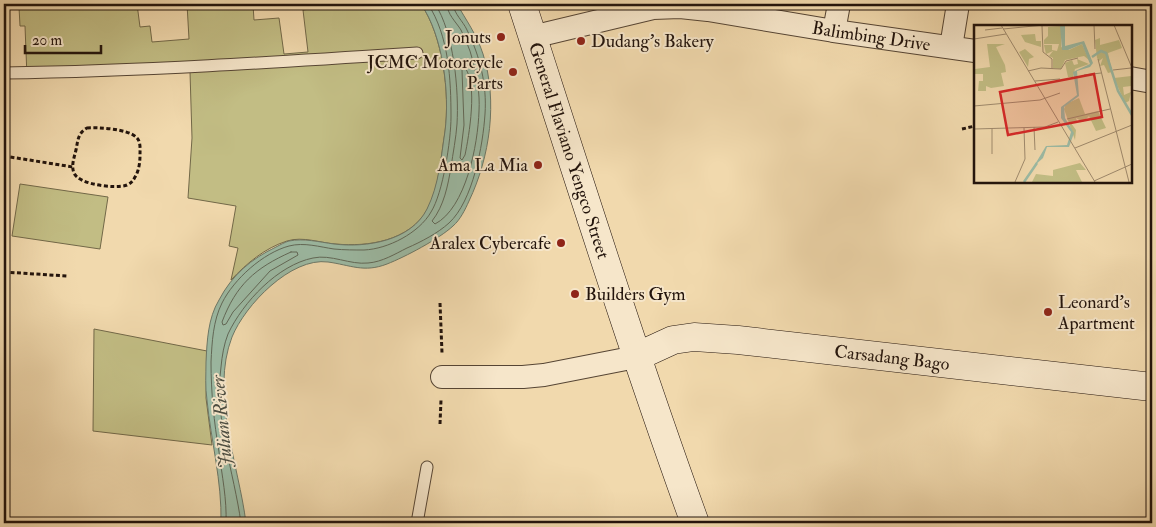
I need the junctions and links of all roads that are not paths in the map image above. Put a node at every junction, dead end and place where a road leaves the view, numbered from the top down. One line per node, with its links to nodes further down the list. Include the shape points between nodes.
1 (522, 4): 5 (main road, General Flaviano Yengco Street)
2 (839, 4): 4 (street)
3 (958, 4): 6 (street)
4 (834, 31): 5 (street, Balimbing Drive, via 708,10 666,7); 6 (street, Balimbing Drive)
5 (532, 37): 12 (main road, General Flaviano Yengco Street)
6 (951, 47): 7 (street, Balimbing Drive)
7 (974, 51)
8 (417, 53): 9 (lane, via 226,66)
9 (4, 73)
10 (1131, 78): 11 (street)
11 (1152, 82)
12 (636, 357): 13 (street, via 544,375); 14 (main road, Carsadang Bago, via 673,340 694,337); 17 (main road, General Flaviano Yengco Street)
13 (442, 377)
14 (1152, 387)
15 (427, 467): 16 (lane)
16 (417, 523)
17 (695, 523)

